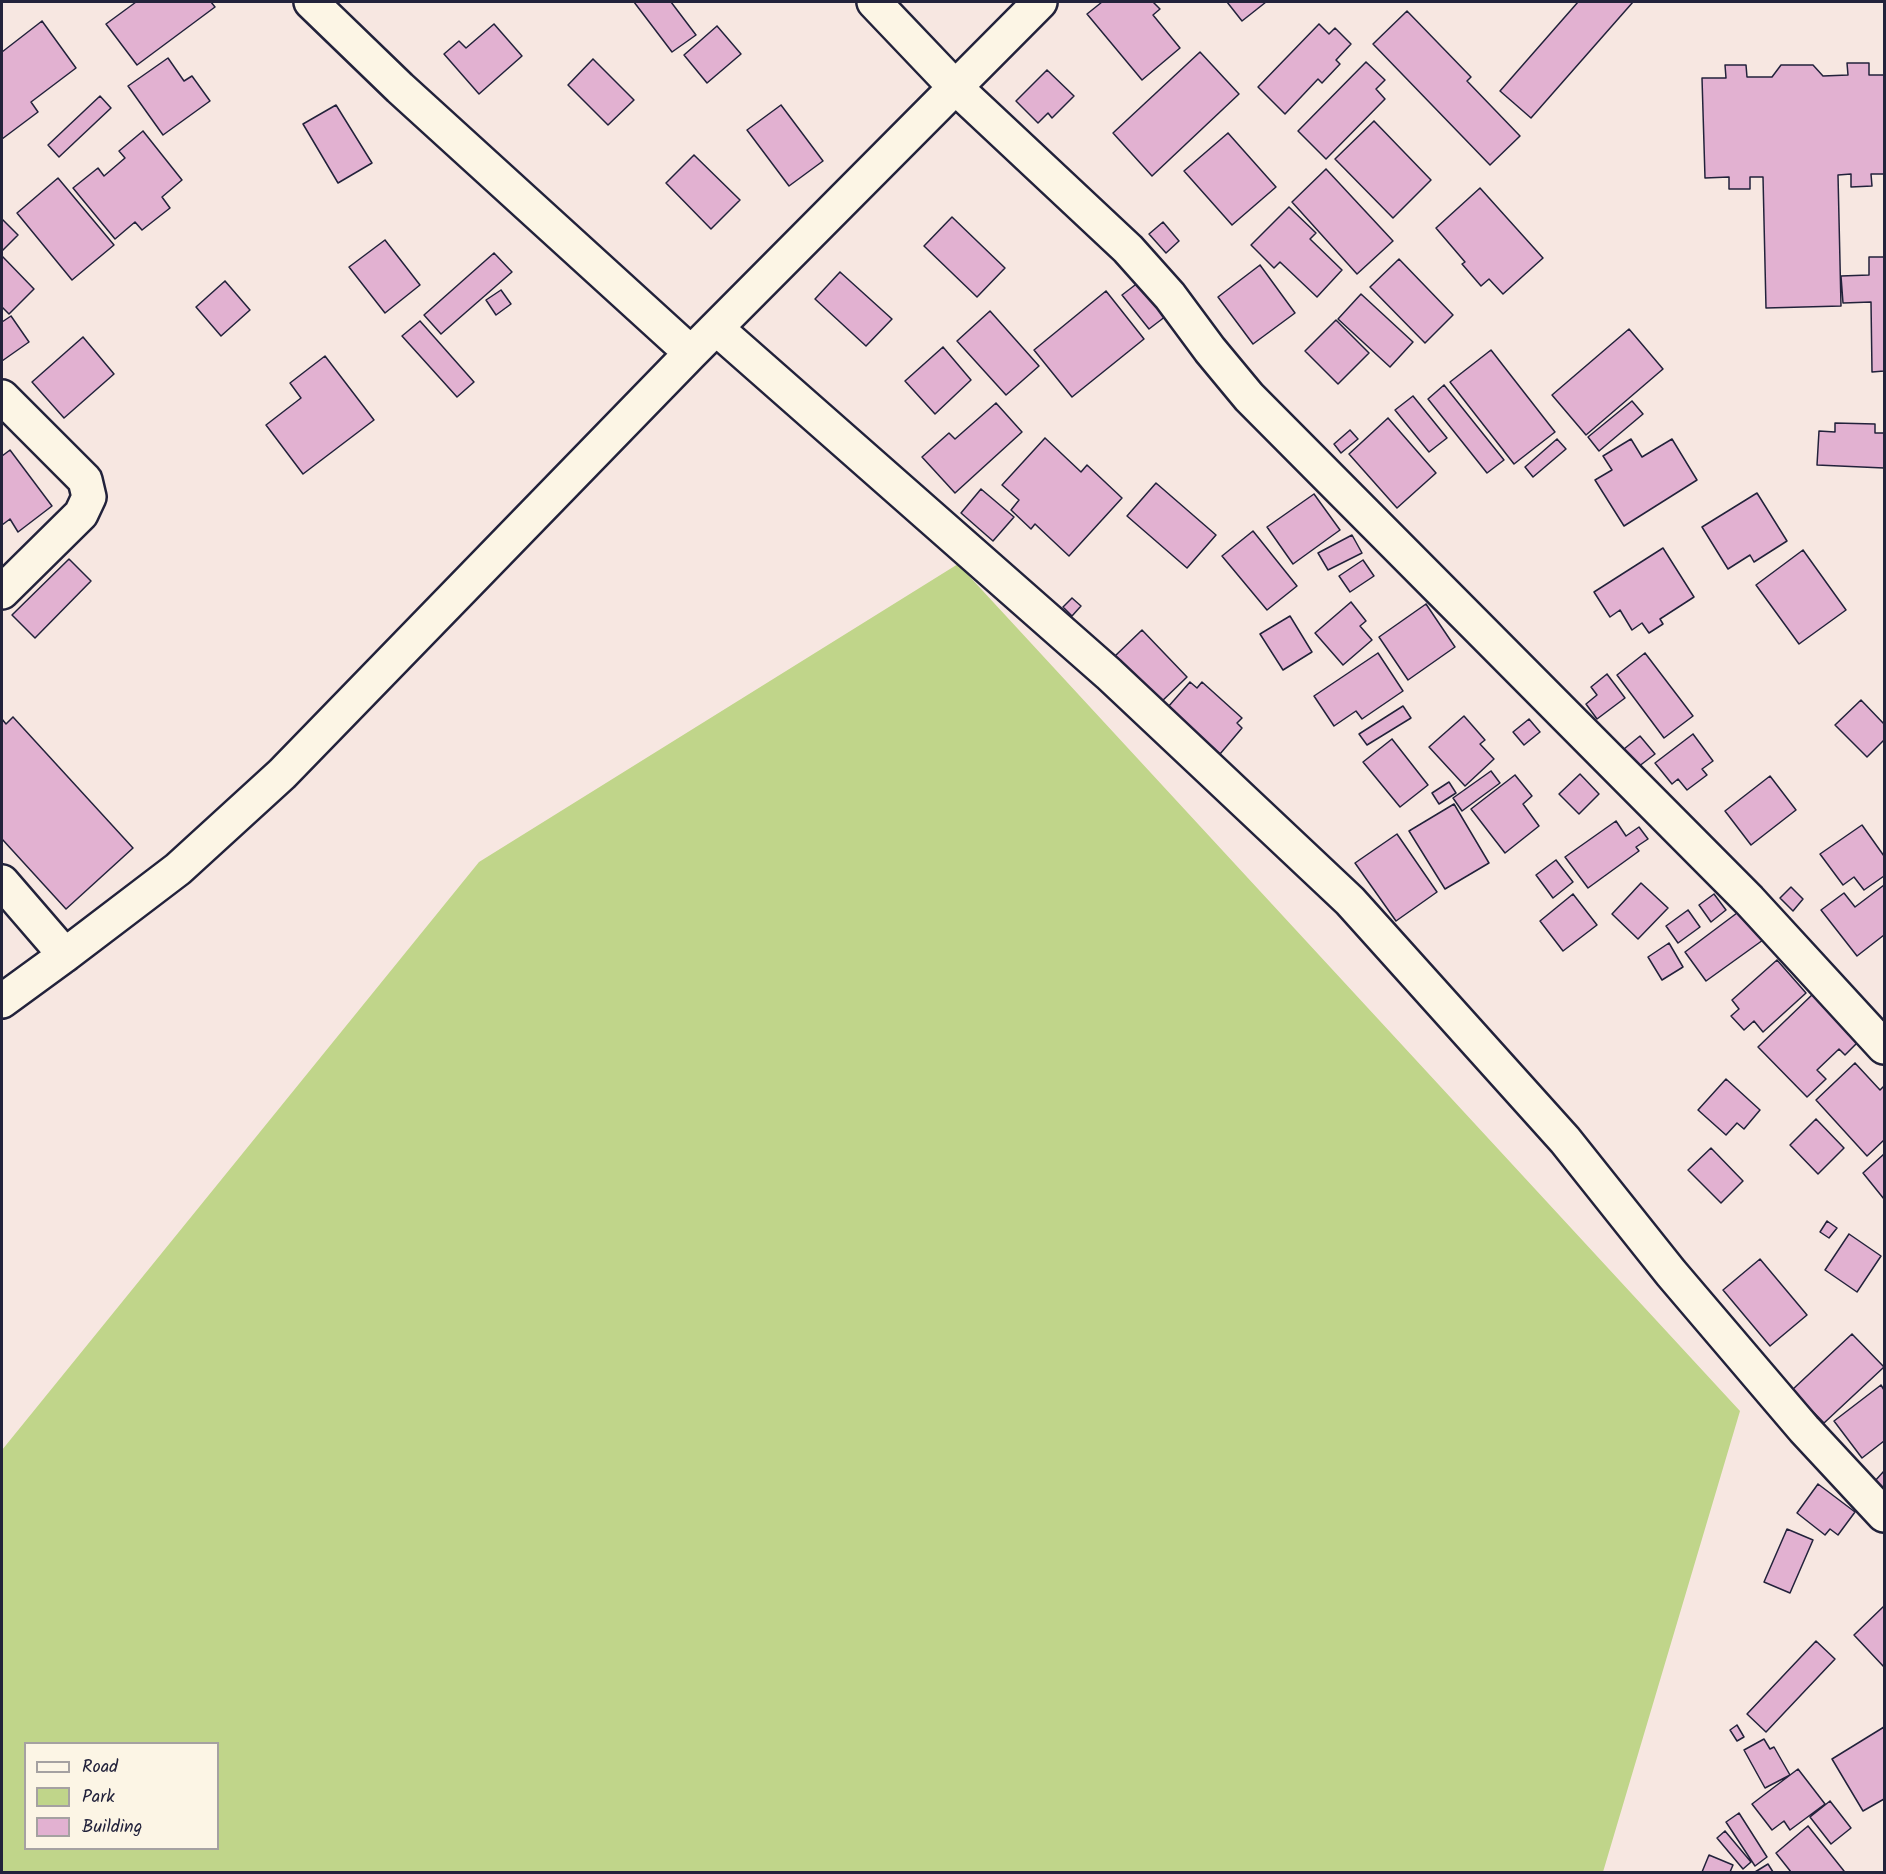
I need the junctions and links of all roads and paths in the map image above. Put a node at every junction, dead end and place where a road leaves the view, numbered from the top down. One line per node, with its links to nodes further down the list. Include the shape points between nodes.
1 (311, 2): 6 (street)
2 (874, 2): 4 (street)
3 (1040, 2): 4 (street)
4 (954, 86): 5 (street); 12 (street, via 1128,249 1249,397 1749,900)
5 (716, 328): 6 (street); 13 (street, via 1109,674 1350,901 1565,1140 1671,1273 1804,1429)
6 (691, 353): 10 (street, via 282,774 178,869)
7 (2, 397): 8 (street, via 85,480 89,497 81,514)
8 (2, 592)
9 (2, 882): 10 (street)
10 (65, 956): 11 (street)
11 (2, 1001)
12 (1884, 1047)
13 (1884, 1515)

